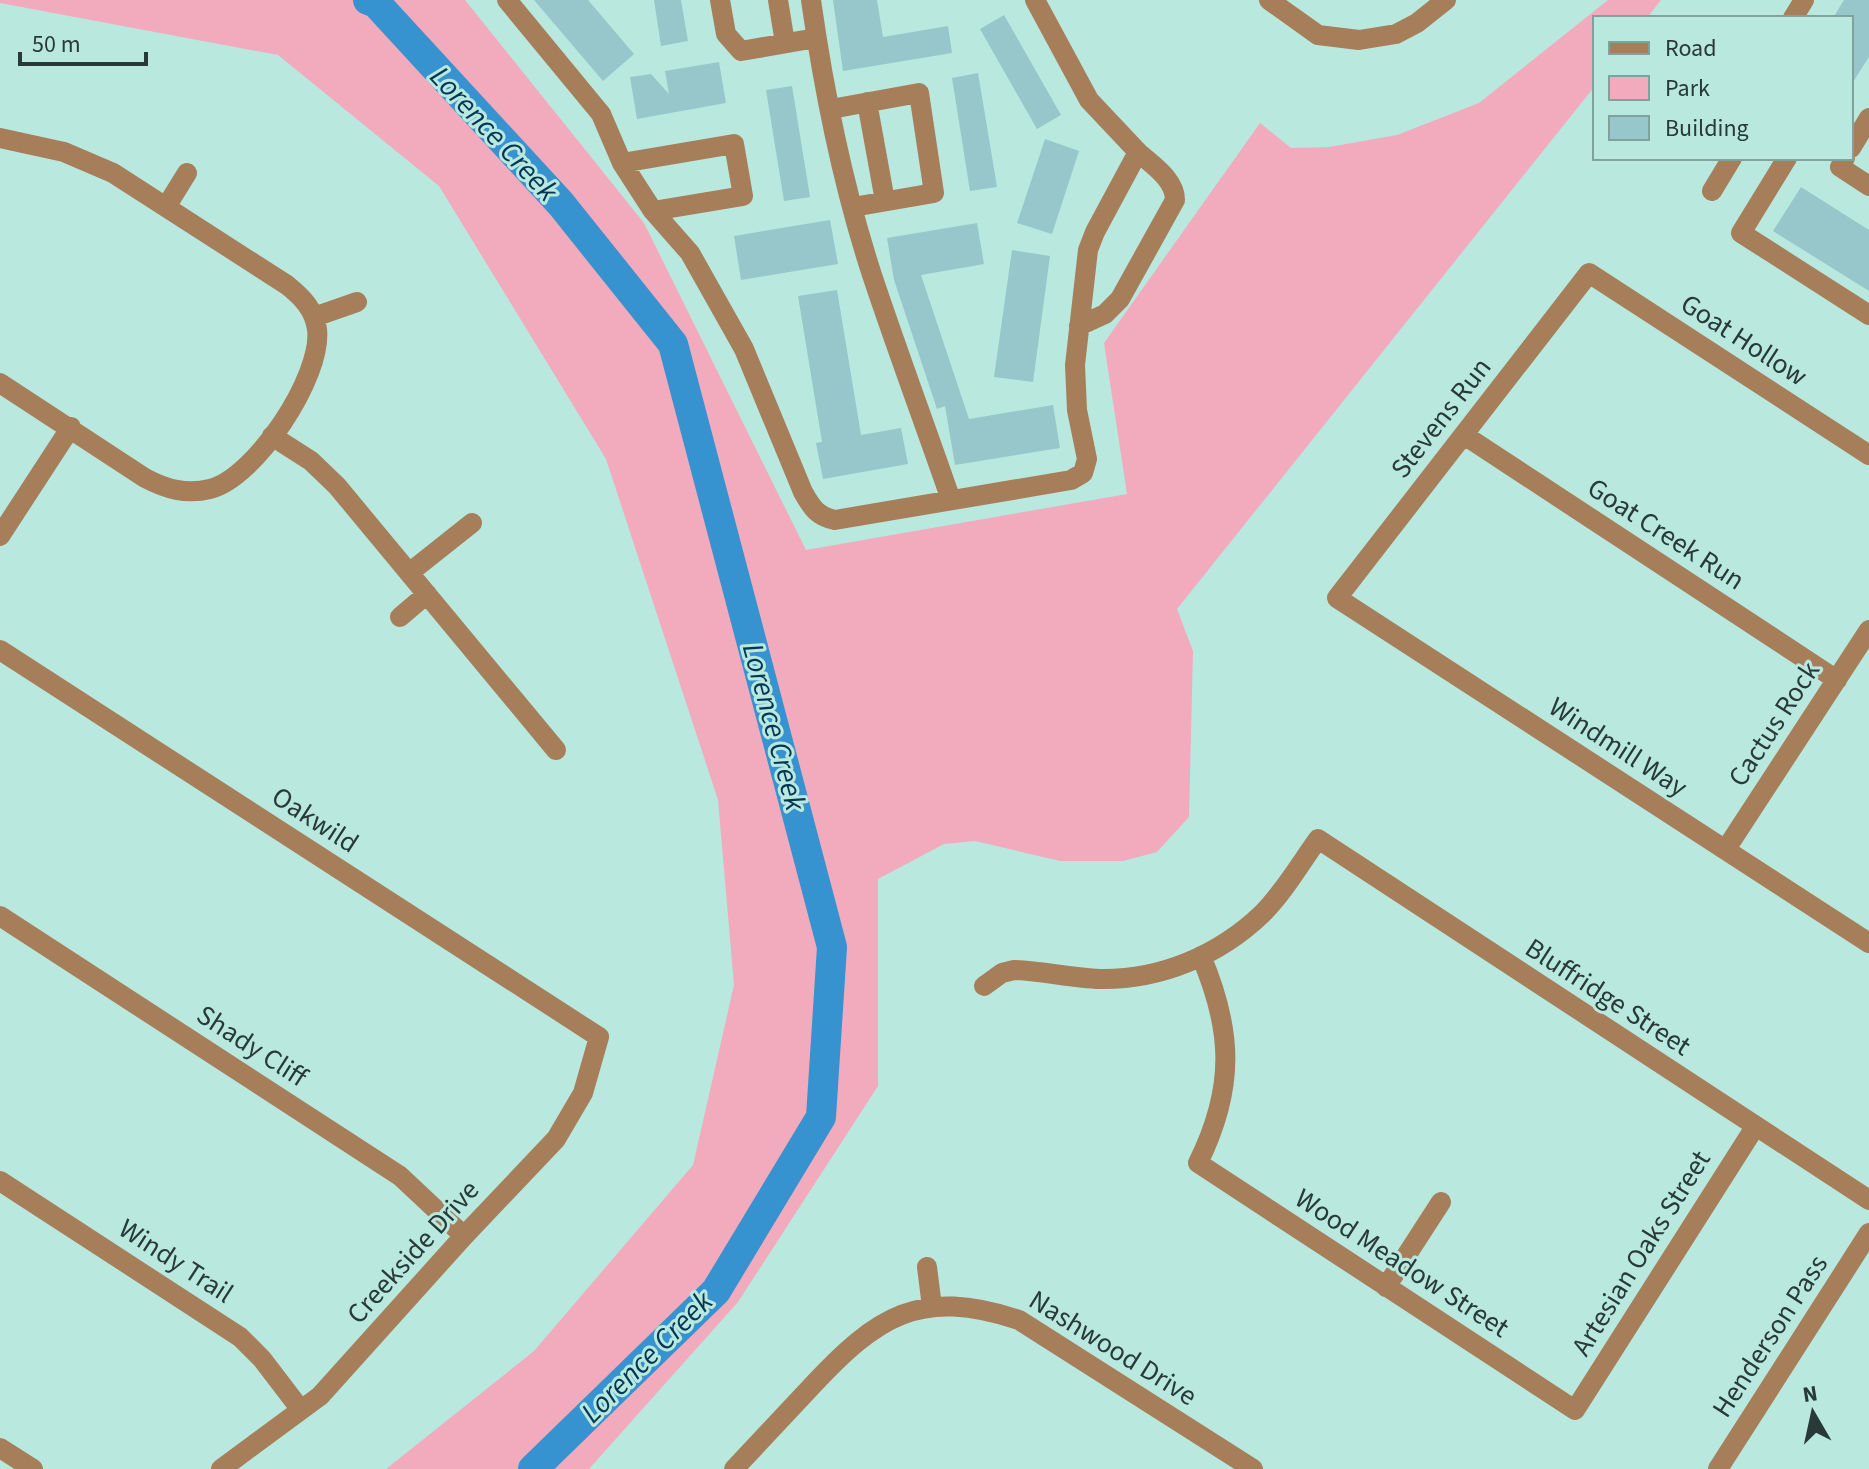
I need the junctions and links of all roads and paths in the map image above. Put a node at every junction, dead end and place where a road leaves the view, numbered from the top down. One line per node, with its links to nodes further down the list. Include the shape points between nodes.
1 (507, 0): 19 (street, via 601,114)
2 (720, 0): 9 (street, via 726,34 741,51)
3 (778, 0): 9 (street)
4 (811, 0): 8 (street)
5 (1035, 0): 15 (street, via 1089,100)
6 (1269, 0): 7 (street, via 1318,35 1359,40 1396,34)
7 (1446, 0)
8 (816, 38): 9 (street); 11 (street)
9 (785, 43)
10 (867, 102): 11 (street); 23 (street); 23 (street, via 919,93 934,193)
11 (831, 109): 25 (street)
12 (1869, 118): 14 (street)
13 (0, 138): 24 (street, via 89,161)
14 (1853, 145)
15 (1138, 152): 31 (street, via 1088,250); 31 (street, via 1169,180 1175,200 1120,299 1105,314)
16 (1731, 160): 22 (street)
17 (1786, 160): 29 (street, via 1741,233)
18 (1844, 160): 21 (street, via 1840,167)
19 (622, 163): 26 (street); 26 (street, via 734,144 743,196)
20 (187, 173): 24 (street)
21 (1869, 186)
22 (1712, 191)
23 (885, 201): 25 (street)
24 (166, 207): 30 (street, via 287,285)
25 (853, 207): 37 (street)
26 (653, 211): 37 (street, via 690,253 744,349 813,510 835,520)
27 (1589, 273): 34 (street, Stevens Run); 36 (street, Goat Hollow)
28 (357, 302): 30 (street)
29 (1869, 315)
30 (314, 317): 35 (street, via 315,358 304,387)
31 (1079, 326): 37 (street, via 1075,365 1087,459 1083,473 1071,480)
32 (0, 383): 33 (street)
33 (71, 427): 35 (street, via 145,478 187,492 212,489 234,478); 39 (street)
34 (1464, 435): 42 (street, Stevens Run); 46 (street, Goat Creek Run)
35 (272, 436): 40 (street, via 337,486)
36 (1869, 455)
37 (951, 500)
38 (472, 523): 40 (street)
39 (0, 536)
40 (409, 573): 41 (street)
41 (427, 594): 43 (street); 47 (street)
42 (1337, 598): 48 (street, Windmill Way)
43 (400, 617)
44 (1869, 630): 46 (street, Cactus Rock)
45 (0, 650): 53 (street, Oakwild)
46 (1837, 680): 48 (street, Cactus Rock)
47 (556, 750)
48 (1726, 849): 50 (street, Windmill Way)
49 (0, 916): 59 (street, Shady Cliff, via 400,1176)
50 (1869, 943)
51 (1201, 956): 52 (street, via 1142,976 1096,979 1014,970); 54 (street, Bluffridge Street, via 1262,913 1318,839); 61 (street, Wood Meadow Street, via 1224,1020 1226,1060 1221,1103 1198,1163)
52 (984, 986)
53 (599, 1037): 59 (street, Creekside Drive, via 583,1093 563,1130)
54 (1755, 1127): 56 (street, Bluffridge Street); 64 (street, Artesian Oaks Street)
55 (0, 1181): 63 (street, Windy Trail, via 240,1337)
56 (1869, 1200)
57 (1441, 1202): 61 (street)
58 (1869, 1233): 70 (street, Henderson Pass)
59 (464, 1236): 63 (street, Creekside Drive, via 320,1396)
60 (927, 1267): 62 (street)
61 (1386, 1287): 64 (street, Wood Meadow Street)
62 (932, 1307): 68 (street, Nashwood Drive, via 891,1319 863,1335); 69 (street, Nashwood Drive, via 972,1307 1019,1320)
63 (301, 1410): 67 (street, Creekside Drive)
64 (1575, 1410)
65 (0, 1448): 66 (street)
66 (33, 1469)
67 (221, 1469)
68 (734, 1469)
69 (1253, 1469)
70 (1718, 1469)

